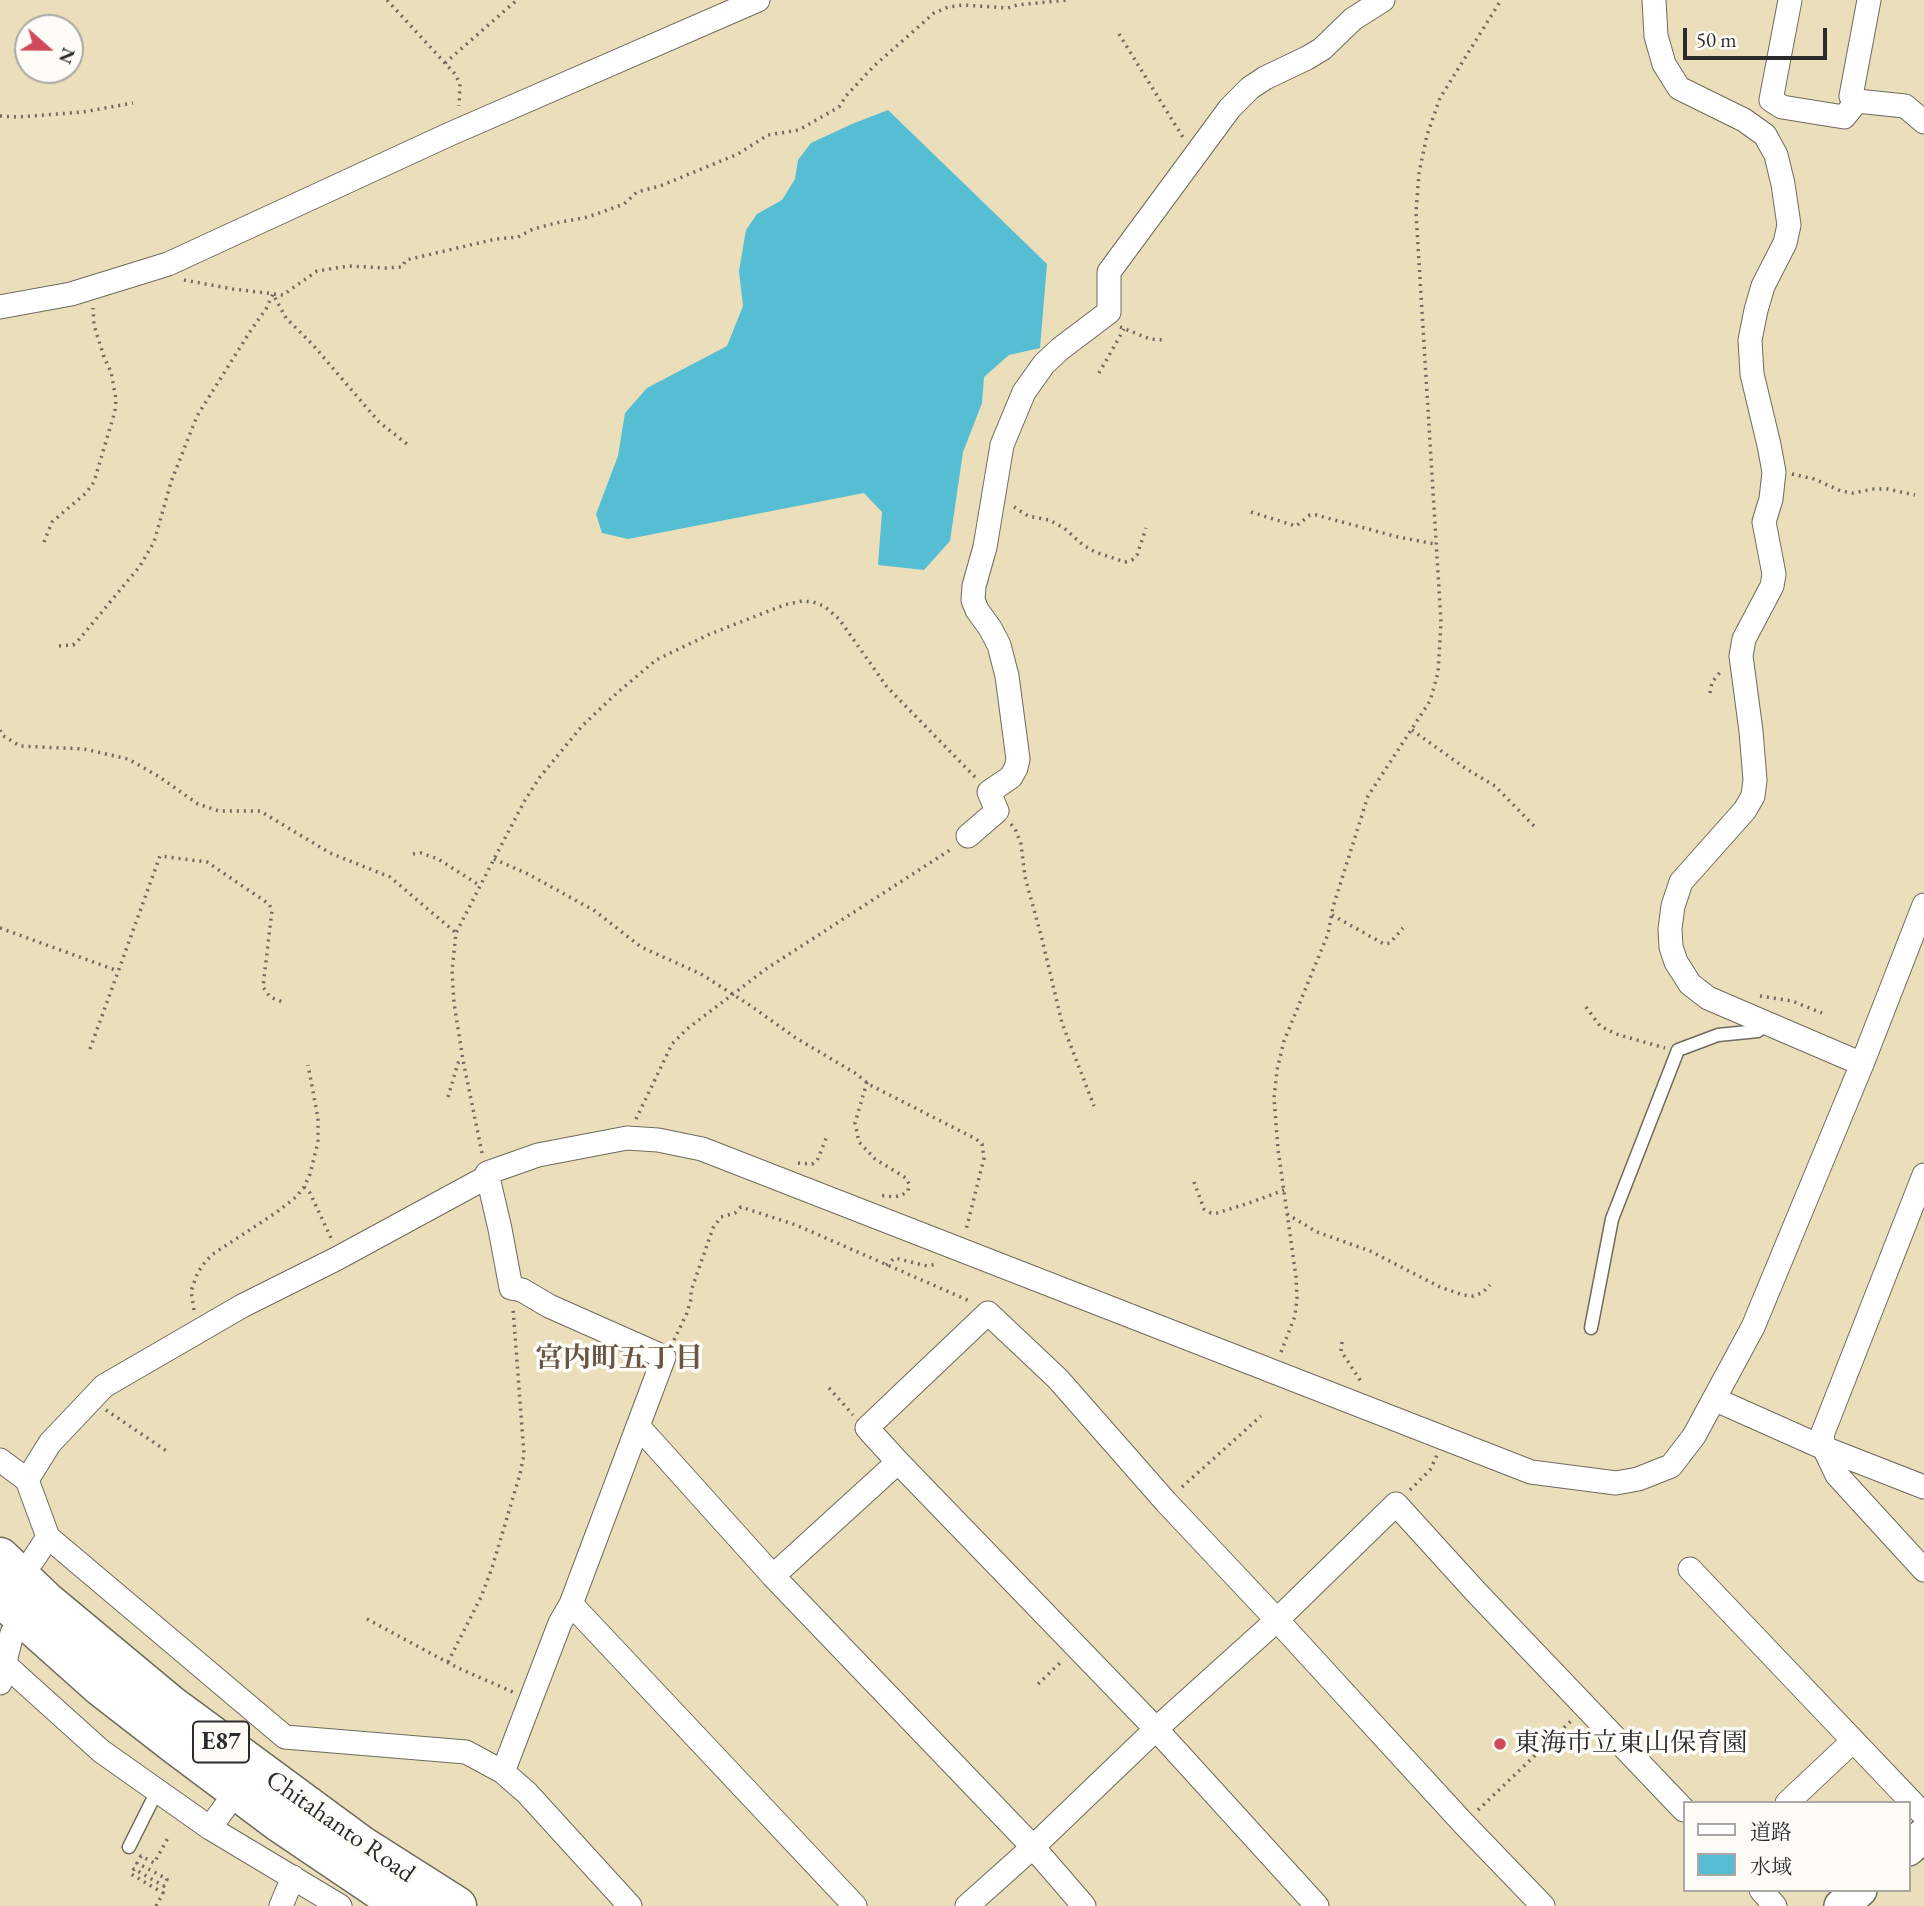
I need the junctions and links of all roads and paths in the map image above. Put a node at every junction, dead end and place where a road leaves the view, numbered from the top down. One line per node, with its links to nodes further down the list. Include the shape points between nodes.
1 (387, 0): 11 (path)
2 (517, 0): 11 (path)
3 (758, 0): 16 (street)
4 (1068, 0): 19 (path, via 1008,8 963,5 934,13 874,66 839,107 799,130 768,135 738,154 637,192 611,209 518,237 406,260 402,267 317,271 283,295)
5 (1383, 0): 17 (street, via 1353,19 1322,49 1250,88)
6 (1500, 0): 32 (path, via 1440,98 1419,173 1416,213)
7 (1654, 0): 26 (street, via 1656,36 1664,64 1679,88 1744,120 1765,135 1776,155 1789,225 1763,286 1750,340 1752,374)
8 (1790, 0): 12 (street, via 1771,100 1782,107 1843,117)
9 (1869, 0): 12 (street, via 1851,96)
10 (1119, 34): 17 (path)
11 (445, 64): 16 (path, via 460,84 457,118)
12 (1857, 101): 15 (street, via 1905,106)
13 (134, 103): 14 (path, via 83,112)
14 (0, 116)
15 (1922, 116)
16 (461, 130): 18 (street)
17 (1196, 155): 22 (street, via 1109,272)
18 (154, 268): 19 (path, via 166,277); 21 (street, via 71,294)
19 (273, 294): 25 (path, via 286,318 379,422); 33 (path, via 197,416 154,542 140,566 77,642)
20 (94, 304): 31 (path, via 94,325 111,372 115,411 94,482 52,522)
21 (0, 307)
22 (1116, 320): 23 (path, via 1150,339); 24 (path); 27 (street, via 1060,349 1044,364 1024,392 1002,445)
23 (1165, 340)
24 (1099, 373)
25 (407, 444)
26 (1774, 472): 28 (path, via 1799,475 1853,493 1887,489); 51 (street, via 1764,522 1772,586 1744,639 1741,656 1752,743 1753,796 1681,882 1670,929 1676,962 1690,984 1709,998)
27 (994, 488): 30 (path, via 1017,511 1049,520 1095,552 1125,562 1137,555); 36 (street, via 974,600 999,645 1018,759)
28 (1915, 495)
29 (1251, 512): 32 (path, via 1296,526 1316,515)
30 (1146, 528)
31 (44, 542)
32 (1435, 544): 35 (path, via 1441,622 1438,673 1430,701)
33 (59, 646)
34 (0, 730): 46 (path, via 20,746 83,749 128,759 198,804 219,811 260,811 330,853 390,877)
35 (1412, 730): 37 (path, via 1495,786); 43 (path, via 1368,796)
36 (993, 801): 38 (street); 40 (path, via 887,687 839,619 824,607 802,601 710,634 656,660 627,684 582,726 540,777); 59 (path, via 1021,845 1062,1023)
37 (1535, 827)
38 (968, 836): 48 (path)
39 (414, 854): 41 (path, via 438,859)
40 (494, 859): 41 (path); 48 (path, via 595,911 640,947 701,974)
41 (480, 886): 46 (path)
42 (1924, 905): 55 (street)
43 (1331, 915): 45 (path, via 1384,944); 67 (path, via 1277,1070 1274,1098)
44 (0, 928): 47 (path)
45 (1403, 929)
46 (456, 933): 54 (path, via 452,971)
47 (118, 971): 49 (path, via 160,856 207,862 269,904 262,987 270,998); 52 (path)
48 (733, 995): 57 (path); 61 (path, via 672,1044)
49 (283, 1002)
50 (1586, 1007): 53 (path, via 1600,1026 1616,1034)
51 (1765, 1022): 53 (lane, via 1758,1031 1718,1035); 55 (street)
52 (90, 1049)
53 (1678, 1050): 76 (lane, via 1612,1219)
54 (463, 1060): 58 (path); 63 (path)
55 (1862, 1064): 84 (street, via 1753,1326)
56 (308, 1065): 66 (path, via 318,1142)
57 (867, 1083): 68 (path, via 855,1123 859,1142 909,1184 902,1195); 70 (path, via 982,1144 984,1158)
58 (447, 1097)
59 (1094, 1106)
60 (827, 1136): 62 (path, via 817,1161)
61 (627, 1138): 63 (street, via 538,1155); 70 (street, via 702,1149)
62 (795, 1163)
63 (487, 1175): 71 (street); 74 (street)
64 (1924, 1175): 89 (street, via 1822,1435)
65 (1194, 1182): 67 (path, via 1211,1213)
66 (304, 1187): 71 (path, via 326,1226); 77 (path, via 277,1212 213,1254 198,1272 191,1292)
67 (1284, 1190): 69 (path)
68 (868, 1193)
69 (1287, 1214): 73 (path, via 1440,1287 1473,1296); 80 (path, via 1297,1298 1295,1316)
70 (964, 1252): 72 (path, via 962,1260 927,1266 895,1258); 80 (street)
71 (336, 1259): 77 (street)
72 (886, 1265): 75 (path, via 985,1307); 79 (path, via 796,1225 741,1207 721,1217 713,1228 687,1313)
73 (1490, 1285)
74 (512, 1288): 79 (street); 108 (path, via 524,1455 492,1568)
75 (988, 1313): 87 (street); 95 (street, via 1058,1379)
76 (1591, 1328)
77 (200, 1331): 83 (street, via 104,1386)
78 (1342, 1342): 82 (path, via 1341,1351)
79 (664, 1357): 86 (street)
80 (1273, 1371): 88 (street)
81 (829, 1388): 87 (path)
82 (1369, 1388)
83 (92, 1398): 90 (path); 93 (street, via 50,1443)
84 (1714, 1399): 88 (street, via 1671,1466 1616,1483 1531,1472); 89 (street)
85 (1261, 1416): 95 (path)
86 (638, 1426): 101 (street); 103 (street)
87 (867, 1428): 92 (street)
88 (1444, 1438): 96 (path, via 1430,1470)
89 (1825, 1448): 94 (street); 100 (street, via 1837,1475)
90 (168, 1452)
91 (0, 1460): 93 (street)
92 (898, 1462): 101 (street); 107 (street)
93 (27, 1480): 97 (street)
94 (1924, 1487)
95 (1166, 1502): 105 (street)
96 (1396, 1504): 105 (street); 112 (street)
97 (48, 1537): 98 (street); 114 (street)
98 (17, 1558): 137 (highway, Chitahanto Road / E87, via 46,1601 171,1705 361,1845)
99 (1690, 1569): 115 (street)
100 (1924, 1570)
101 (773, 1576): 128 (street)
102 (0, 1597): 136 (highway, Chitahanto Road / E87, via 101,1687 177,1746)
103 (571, 1604): 111 (street); 139 (street)
104 (367, 1619): 108 (path)
105 (1277, 1620): 113 (street); 123 (street)
106 (12, 1633): 109 (street)
107 (1077, 1648): 110 (path); 113 (street)
108 (448, 1662): 111 (path)
109 (2, 1670): 118 (street)
110 (1038, 1684)
111 (531, 1700): 117 (street)
112 (1585, 1708): 121 (street); 123 (path)
113 (1156, 1729): 128 (street); 142 (street)
114 (279, 1732): 116 (street); 117 (street, via 285,1737 466,1752)
115 (1853, 1741): 119 (street); 122 (street)
116 (264, 1752)
117 (503, 1772): 138 (street)
118 (157, 1791): 124 (street); 127 (lane)
119 (1789, 1801)
120 (225, 1807): 124 (street)
121 (1682, 1808)
122 (1924, 1815)
123 (1464, 1824): 143 (street)
124 (210, 1828): 130 (street)
125 (1924, 1835): 129 (street)
126 (169, 1836): 133 (path, via 153,1863 141,1856 137,1863 167,1879 164,1886 134,1869 131,1874 163,1893)
127 (129, 1847)
128 (1033, 1847): 140 (street); 141 (street)
129 (1910, 1847)
130 (293, 1877): 134 (street); 135 (street)
131 (1763, 1892): 144 (street)
132 (1858, 1892): 145 (street)
133 (156, 1906)
134 (281, 1906)
135 (340, 1906)
136 (403, 1906)
137 (457, 1906)
138 (630, 1906)
139 (855, 1906)
140 (967, 1906)
141 (1084, 1906)
142 (1317, 1906)
143 (1543, 1906)
144 (1775, 1906)
145 (1841, 1906)

